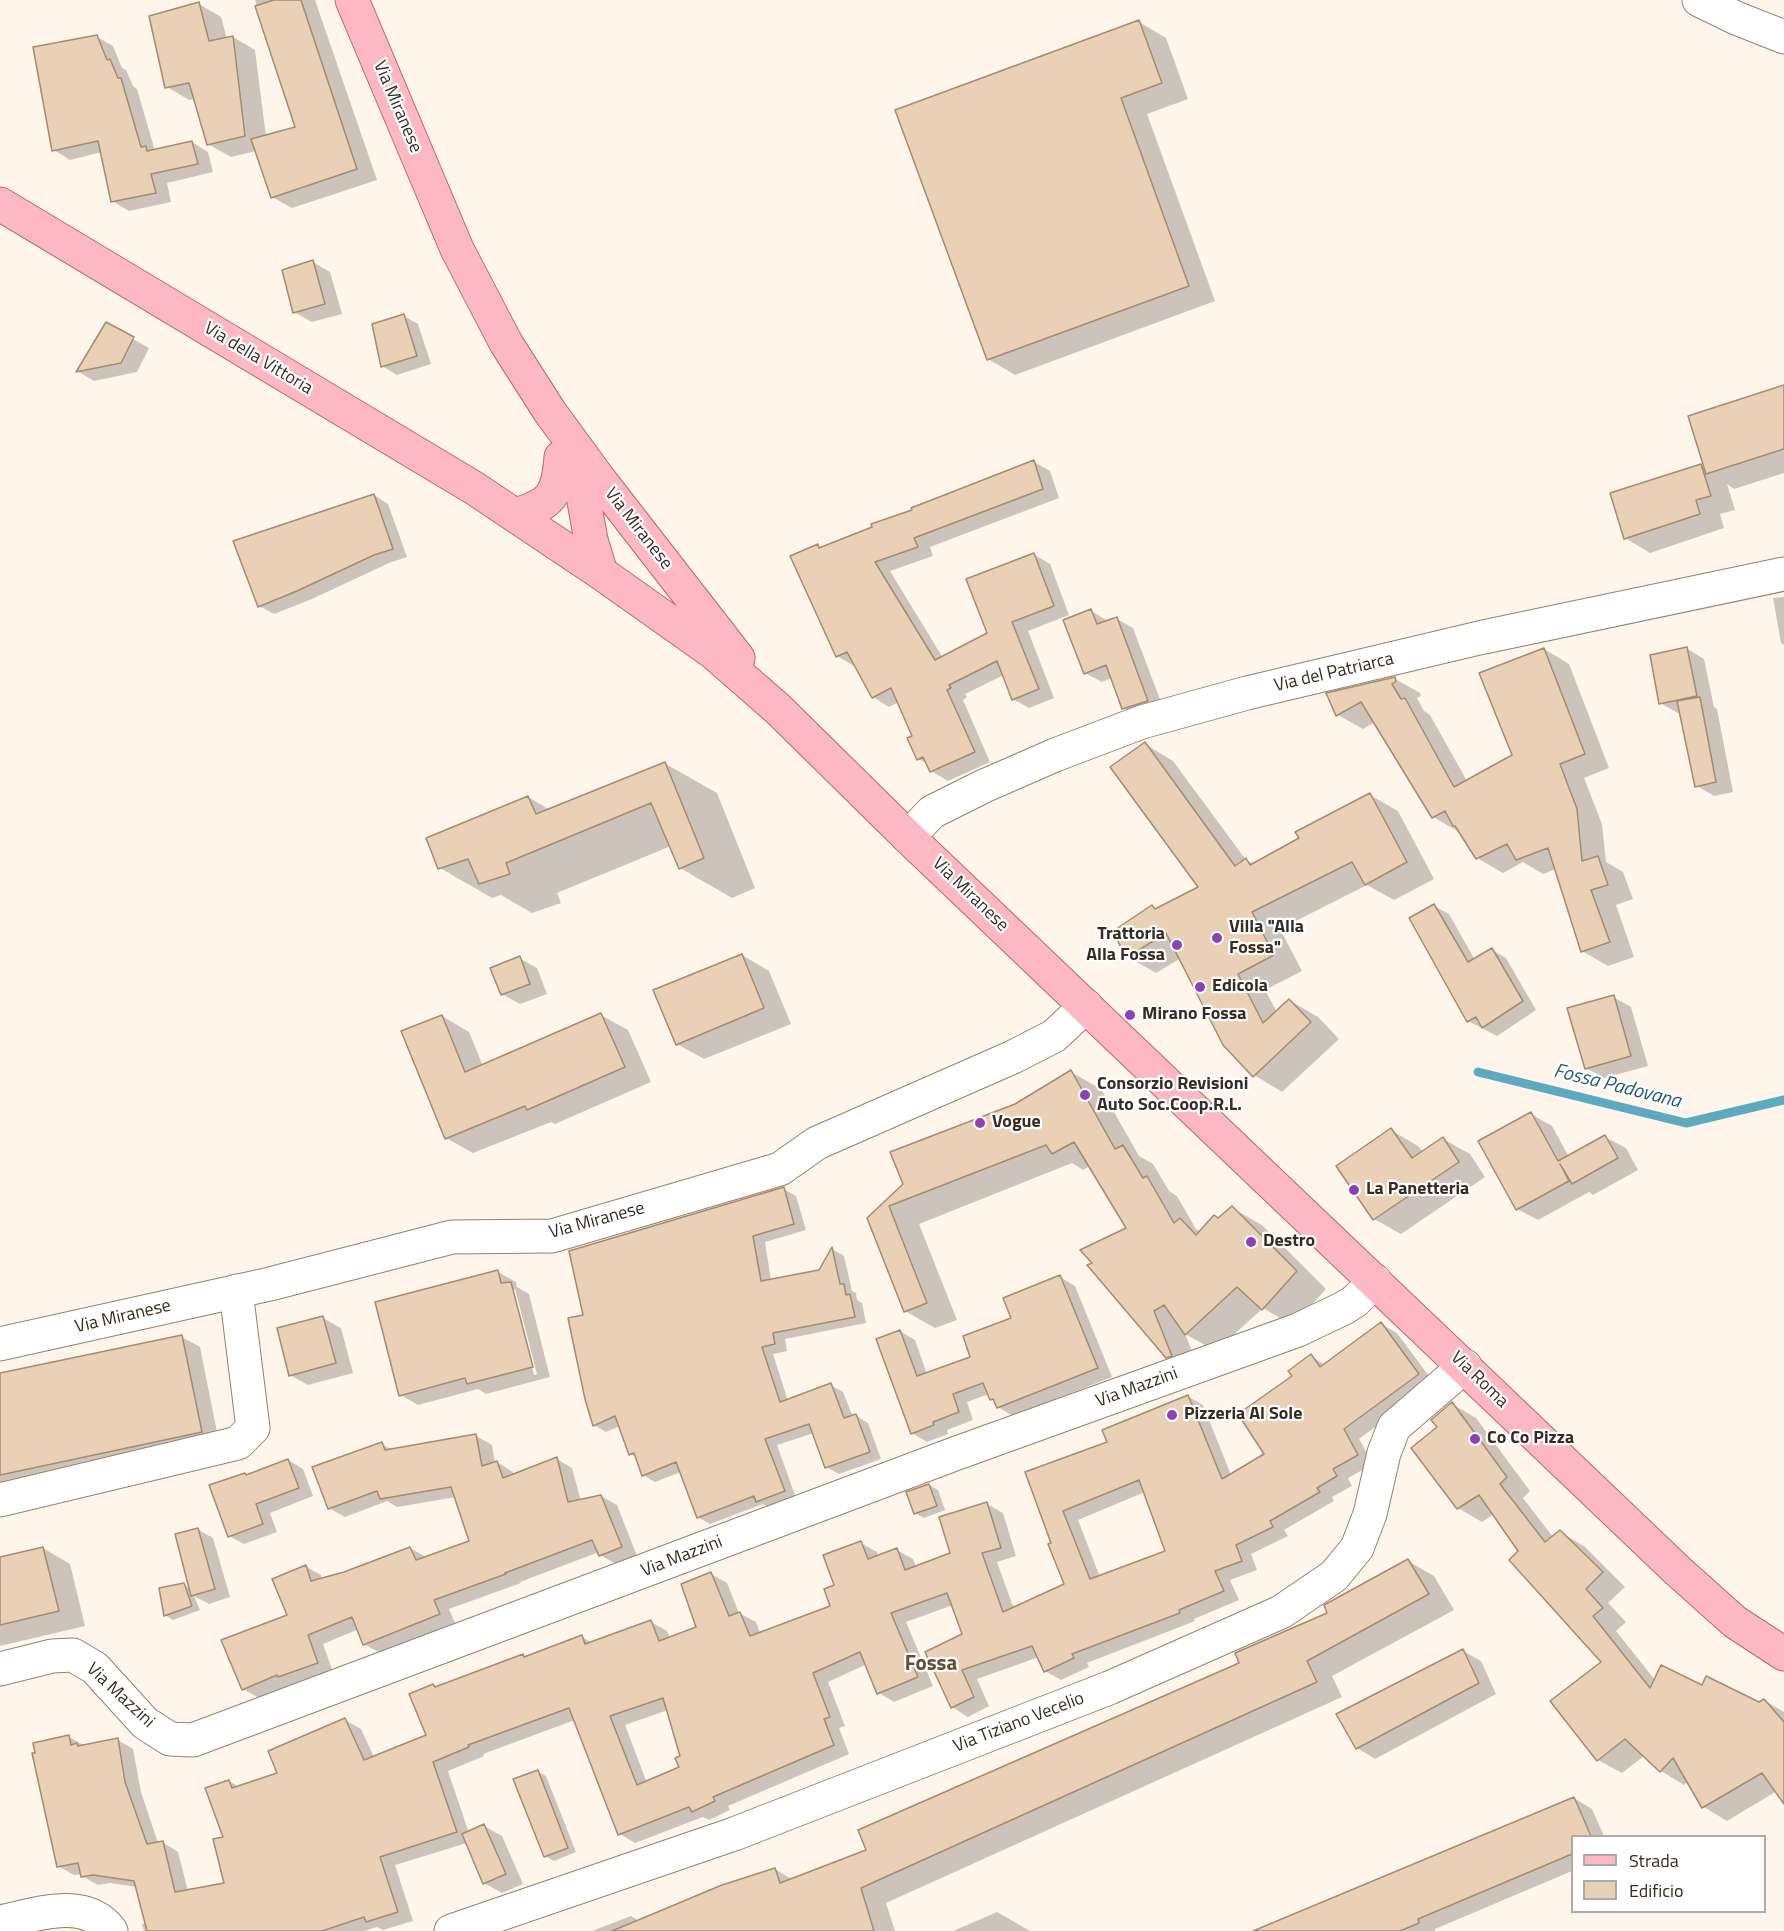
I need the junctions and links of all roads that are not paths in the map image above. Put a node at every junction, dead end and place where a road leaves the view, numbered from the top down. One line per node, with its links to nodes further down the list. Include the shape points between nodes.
1 (352, 0): 5 (main road, Via Miranese, via 457,249)
2 (1699, 0): 3 (street)
3 (1784, 37)
4 (0, 204): 7 (main road, Via della Vittoria)
5 (506, 343): 6 (main road, Via Miranese, via 528,398); 10 (main road, Via Miranese, via 599,479)
6 (561, 458): 7 (main road, via 559,482 552,497 536,509); 8 (main road, Via Miranese, via 583,496)
7 (515, 515): 8 (main road, Via Miranese)
8 (601, 573): 10 (main road, Via Miranese, via 714,653)
9 (1784, 574): 11 (street, Via del Patriarca, via 1479,638 1142,722 1055,754 984,786 932,812)
10 (778, 709): 11 (main road, Via Miranese)
11 (908, 837): 12 (main road, Via Miranese)
12 (1086, 1006): 13 (main road, Via Miranese); 15 (street, Via Miranese, via 1054,1035 1013,1057 817,1143 780,1169 552,1236 452,1237)
13 (1259, 1171): 14 (main road, Via Roma)
14 (1375, 1281): 17 (main road, Via Roma); 20 (street, Via Mazzini, via 1344,1308 1298,1330 957,1453 193,1740 170,1739 145,1723 95,1668 74,1655 52,1656)
15 (236, 1291): 16 (street, Via Miranese); 18 (street, via 253,1428 238,1443)
16 (0, 1344)
17 (1465, 1366): 19 (main road, Via Roma, via 1678,1571 1735,1622); 23 (street, Via Tiziano Vecelio, via 1395,1427 1357,1548 1334,1576 1281,1612 1109,1688 734,1834)
18 (0, 1500)
19 (1784, 1654)
20 (0, 1669)
21 (0, 1922): 22 (street, via 65,1910 88,1914)
22 (111, 1931)
23 (451, 1931)

